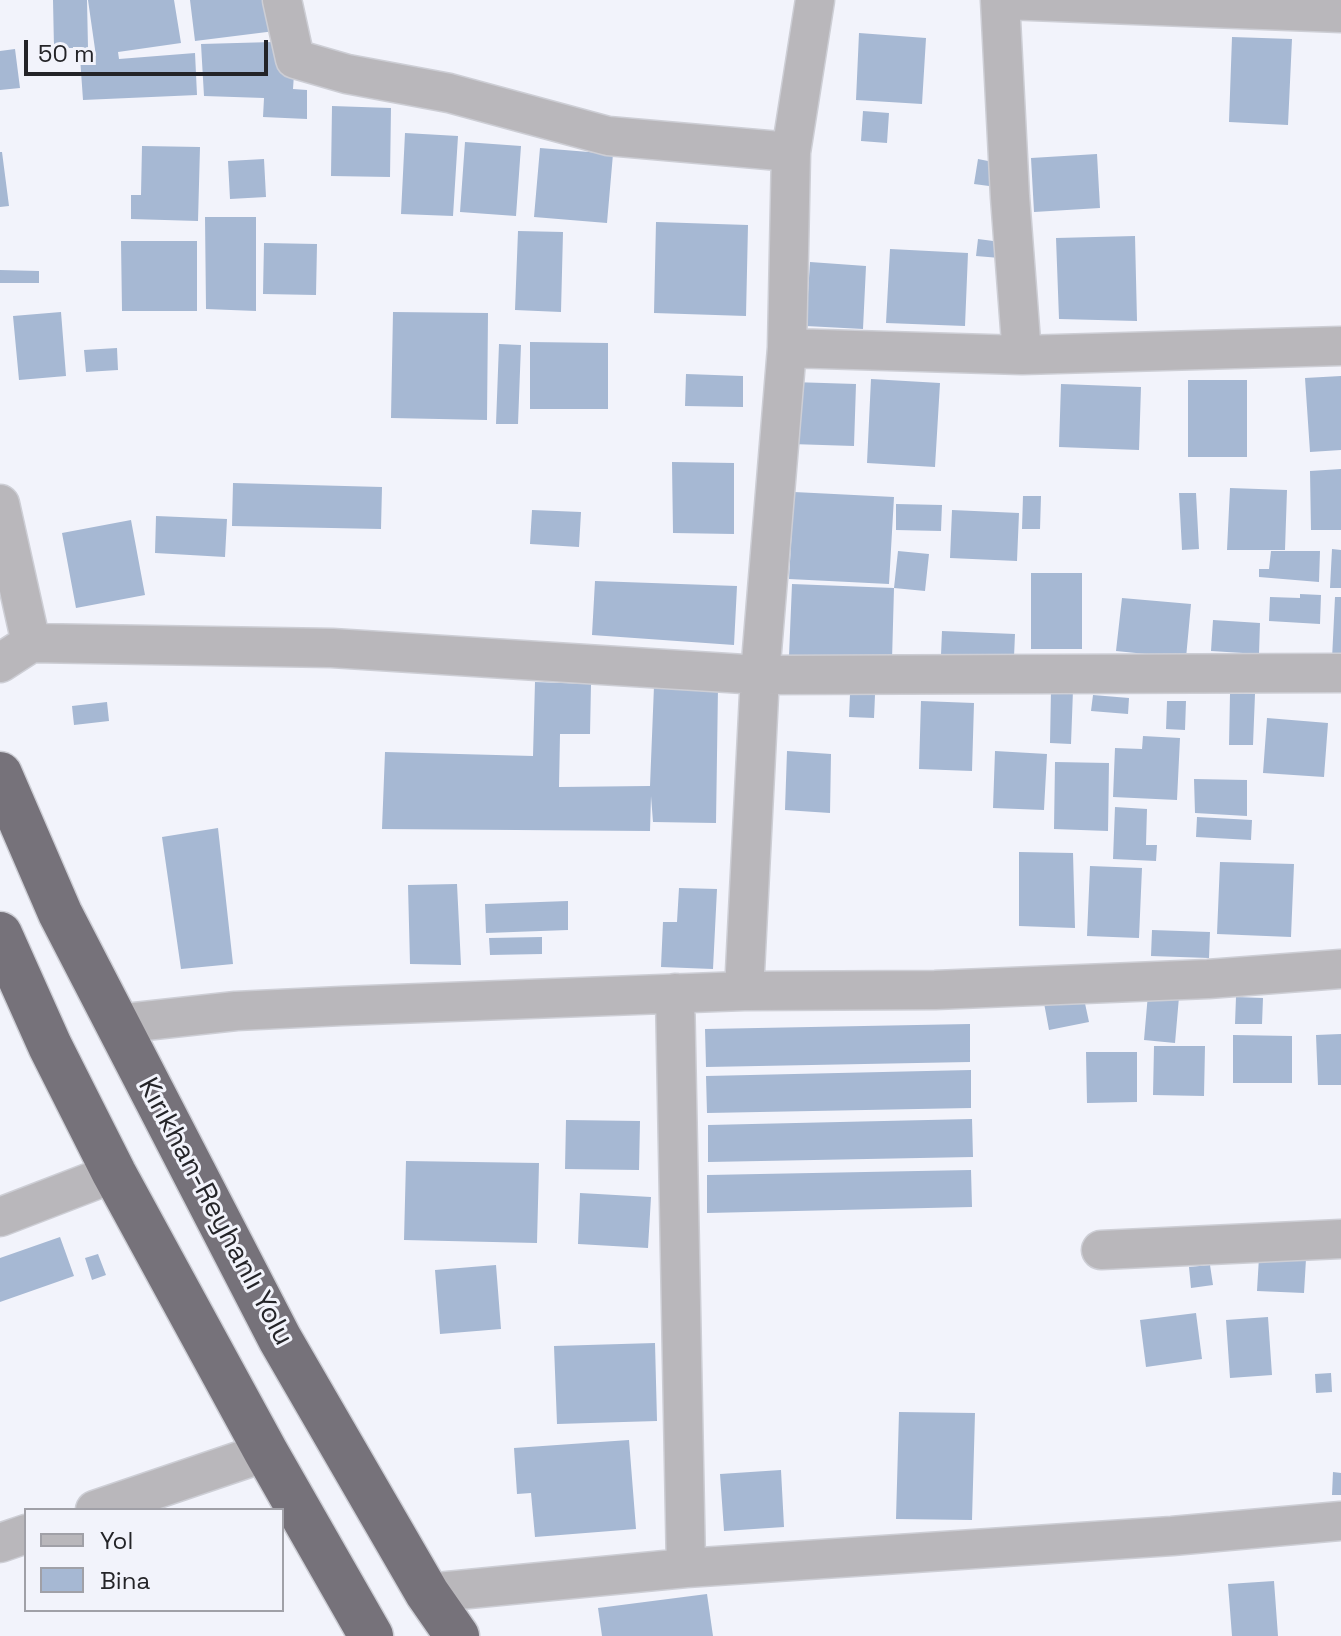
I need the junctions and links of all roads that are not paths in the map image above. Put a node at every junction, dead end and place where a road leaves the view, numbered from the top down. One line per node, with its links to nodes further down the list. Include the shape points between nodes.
1 (282, 0): 5 (street, via 295,59 608,136)
2 (815, 0): 5 (street)
3 (1003, 0): 4 (street); 8 (street)
4 (1341, 13)
5 (791, 152): 7 (street)
6 (1341, 346): 8 (street)
7 (787, 348): 8 (street); 13 (street)
8 (1022, 355)
9 (0, 504): 10 (street)
10 (31, 643): 11 (street); 13 (street, via 332,648)
11 (0, 663)
12 (1341, 673): 13 (street)
13 (760, 675): 17 (street)
14 (0, 774): 19 (highway, Kırıkhan-Reyhanlı Yolu, via 60,913)
15 (0, 934): 20 (highway)
16 (1341, 969): 17 (street, via 935,990)
17 (744, 991): 18 (street)
18 (675, 993): 19 (street, via 236,1011); 29 (street)
19 (117, 1024): 30 (highway, Kırıkhan-Reyhanlı Yolu, via 280,1339)
20 (114, 1173): 21 (street); 24 (highway)
21 (0, 1217)
22 (1341, 1239): 23 (street)
23 (1101, 1250)
24 (266, 1452): 25 (street); 31 (highway)
25 (101, 1508)
26 (1341, 1521): 29 (street)
27 (24, 1535): 28 (street)
28 (0, 1543)
29 (686, 1568): 30 (street)
30 (427, 1593): 32 (highway, Kırıkhan-Reyhanlı Yolu)
31 (371, 1636)
32 (457, 1636)

